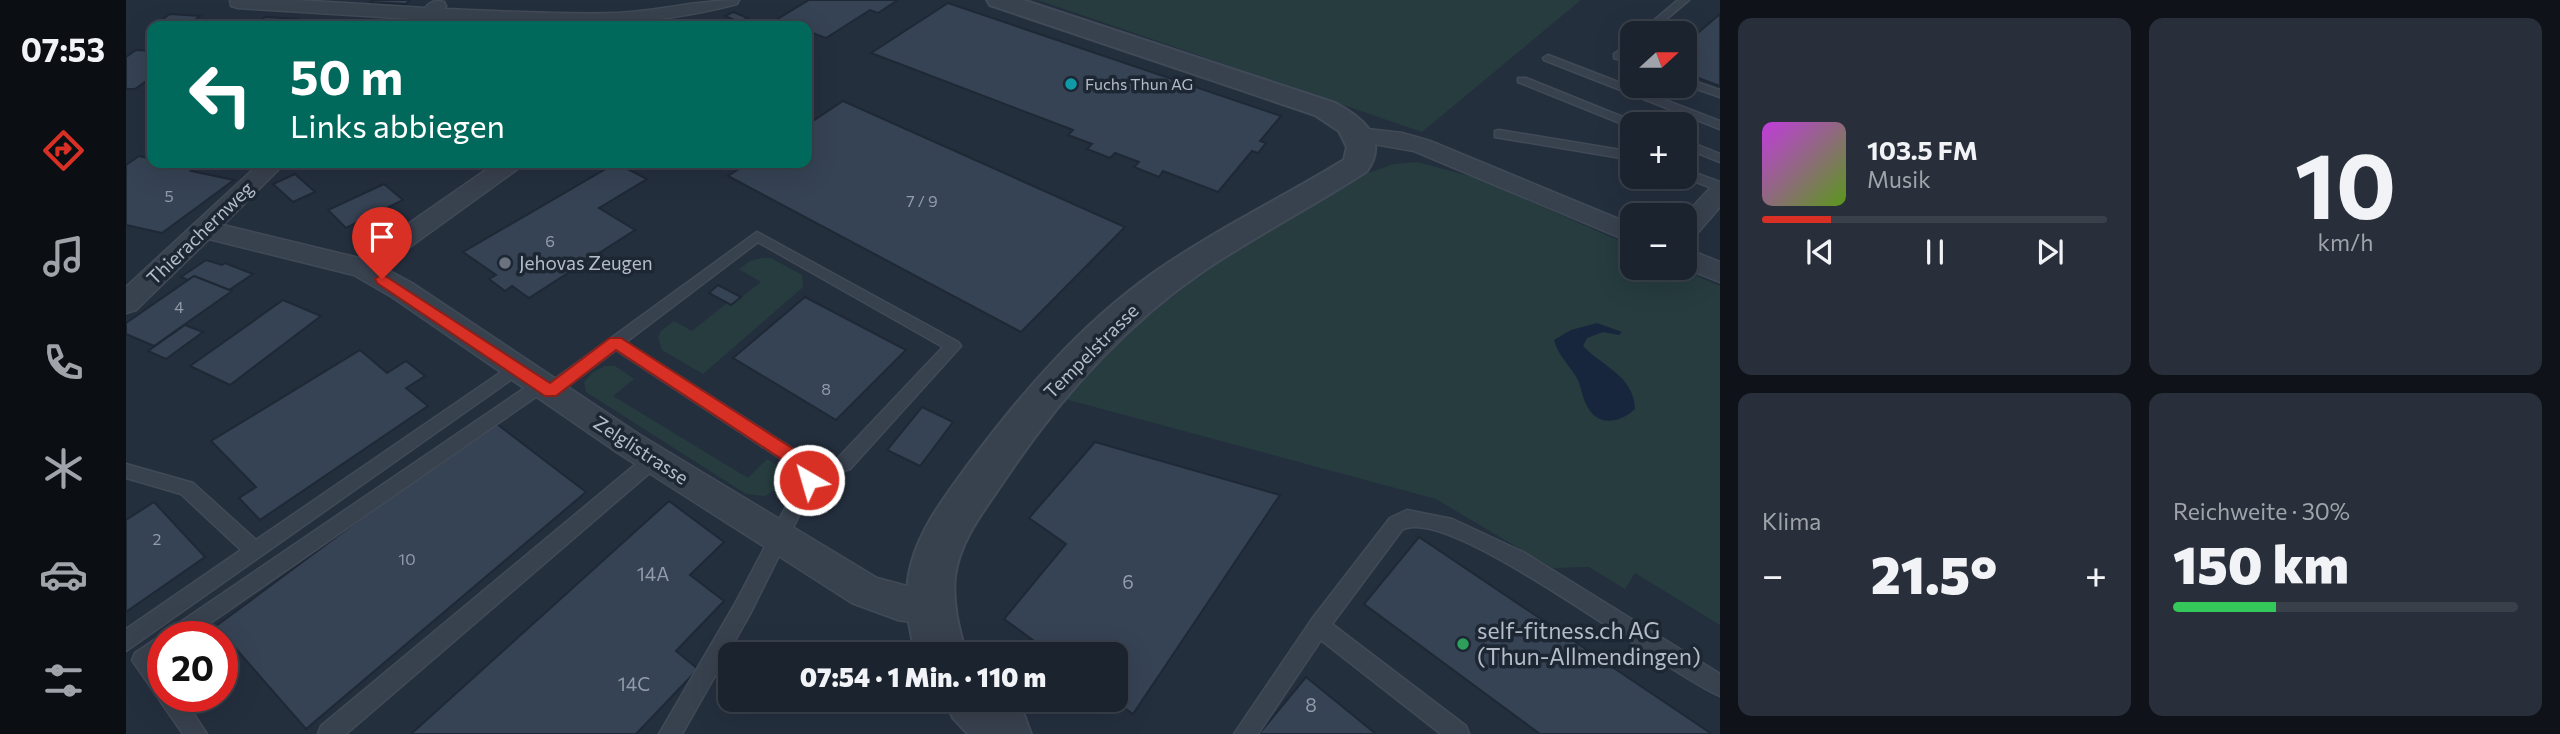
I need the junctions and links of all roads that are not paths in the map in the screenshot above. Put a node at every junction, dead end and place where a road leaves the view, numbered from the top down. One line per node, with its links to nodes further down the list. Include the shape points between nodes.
1 (240, 0): 5 (street)
2 (730, 0): 5 (street, via 687,11 608,19)
3 (999, 0): 14 (street, via 1325,108)
4 (1684, 0): 6 (lane)
5 (429, 13)
6 (1659, 21)
7 (1548, 58): 12 (lane)
8 (1522, 80): 11 (lane)
9 (1698, 86): 10 (lane)
10 (1720, 94)
11 (1620, 118)
12 (1720, 125)
13 (1499, 134): 16 (lane)
14 (1359, 135): 23 (street, via 1422,146); 36 (street, Tempelstrasse, via 1362,157 1356,165 1160,285 1107,330 1046,394 992,464 947,534 934,564)
15 (1697, 149): 17 (lane)
16 (1620, 154)
17 (1720, 158)
18 (268, 168): 24 (street, Thierachernweg)
19 (504, 168): 26 (street)
20 (1697, 180): 21 (lane)
21 (1719, 193): 22 (street)
22 (1697, 218)
23 (1620, 229)
24 (204, 230): 26 (street, Zelglistrasse); 28 (street, Thierachernweg)
25 (1697, 262): 27 (street)
26 (363, 268): 30 (street, Zelglistrasse)
27 (1720, 272)
28 (126, 303)
29 (615, 342): 30 (lane); 33 (lane, via 806,466); 33 (lane, via 757,236 953,346 844,464)
30 (536, 381): 31 (street, Zelglistrasse); 35 (lane); 37 (lane)
31 (654, 459): 34 (street, Zelglistrasse); 45 (lane)
32 (126, 471): 35 (lane, via 187,488)
33 (808, 474): 34 (lane)
34 (778, 537): 36 (street, Zelglistrasse, via 873,594); 46 (lane)
35 (255, 551): 39 (lane)
36 (931, 608): 40 (street, Tempelstrasse)
37 (196, 621)
38 (1319, 626): 41 (lane, via 1396,524 1407,518 1422,519 1446,525 1516,558); 48 (lane); 49 (lane)
39 (126, 641)
40 (938, 642)
41 (1720, 687)
42 (181, 712): 44 (lane)
43 (983, 712): 47 (street)
44 (197, 734)
45 (329, 734)
46 (670, 734)
47 (1005, 734)
48 (1245, 734)
49 (1458, 734)

